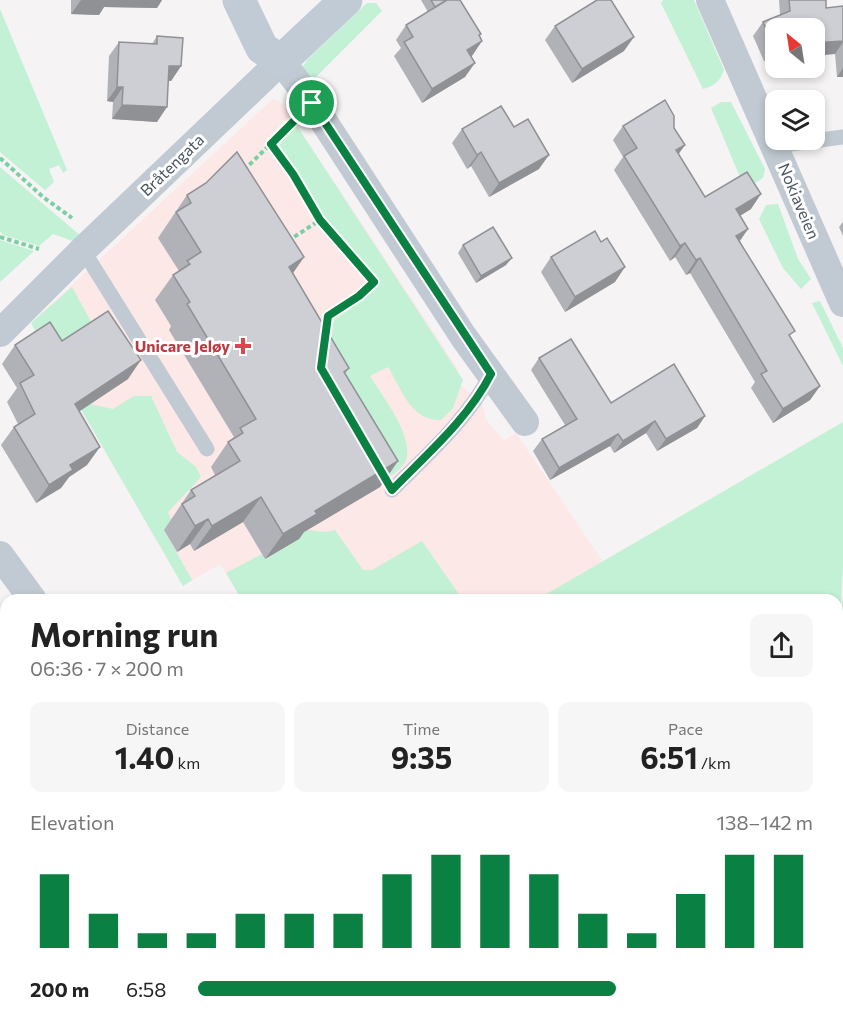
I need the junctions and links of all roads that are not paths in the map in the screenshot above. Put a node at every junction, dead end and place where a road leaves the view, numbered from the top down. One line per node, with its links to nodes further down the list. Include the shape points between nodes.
1 (239, 0): 4 (street, via 262,48)
2 (346, 0): 4 (street, Bråtengata)
3 (710, 0): 5 (street, Nokiaveien)
4 (281, 62): 9 (street, Bråtengata); 12 (street)
5 (765, 122)
6 (843, 137): 7 (lane)
7 (825, 139)
8 (778, 150): 10 (street, Nokiaveien)
9 (90, 244): 11 (street, Bråtengata); 14 (lane)
10 (843, 303)
11 (0, 333)
12 (491, 374): 13 (street); 15 (lane, via 481,394)
13 (525, 422)
14 (207, 448)
15 (392, 490)
16 (0, 555): 17 (street)
17 (29, 594)

